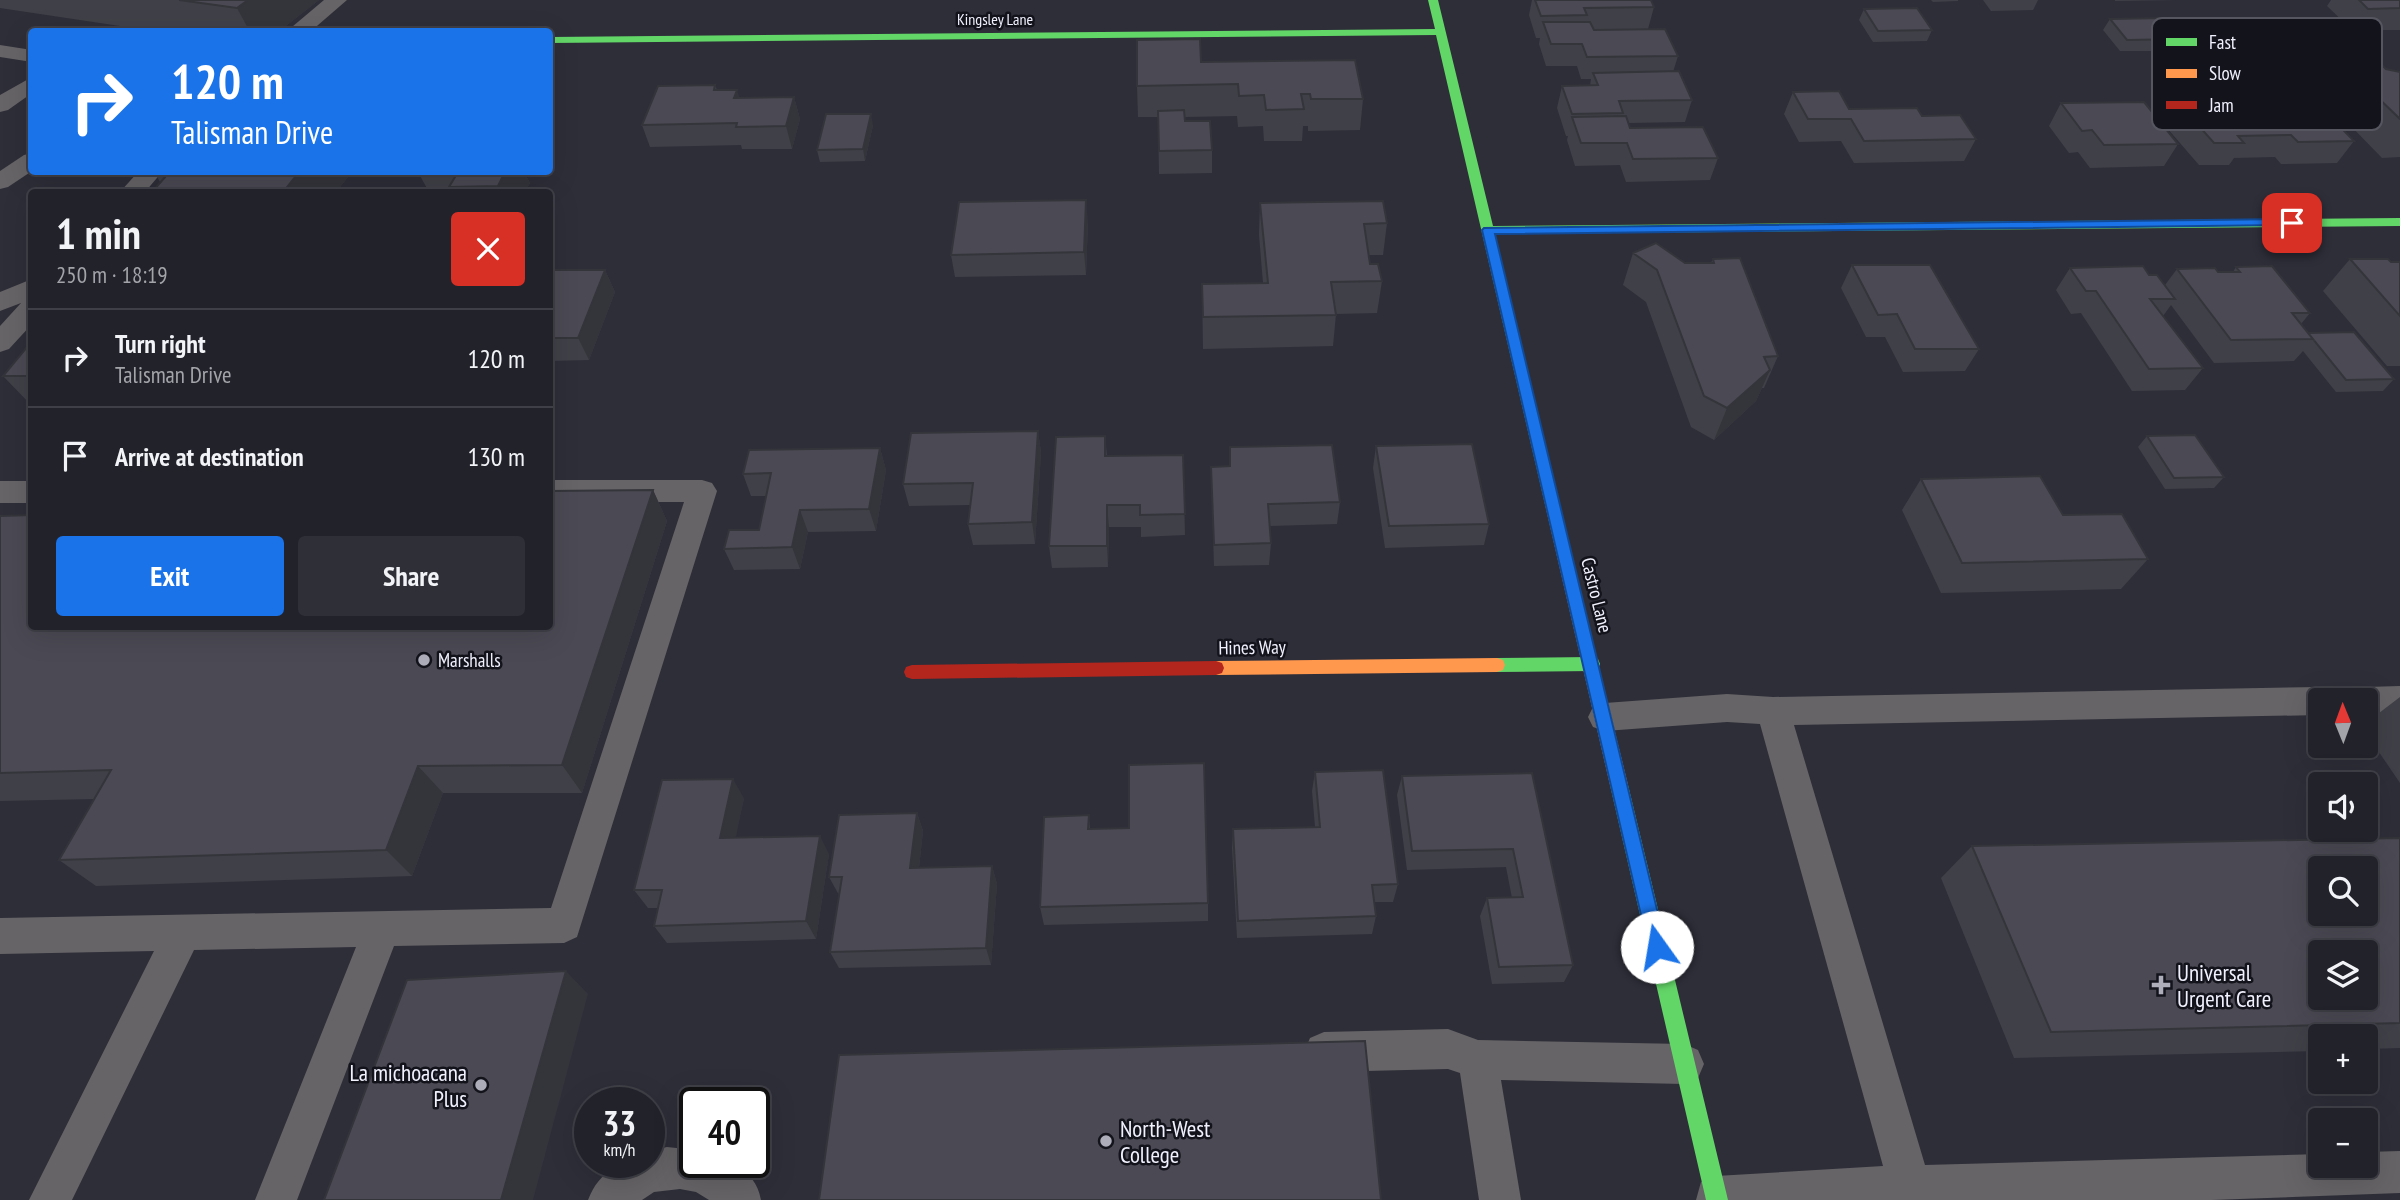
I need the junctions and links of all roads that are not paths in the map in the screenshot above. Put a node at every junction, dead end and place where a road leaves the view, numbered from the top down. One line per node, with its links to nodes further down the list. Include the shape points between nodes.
1 (337, 0): 3 (lane)
2 (1433, 0): 4 (street, Castro Lane)
3 (301, 28)
4 (1441, 32): 5 (street, Kingsley Lane); 15 (street, Castro Lane)
5 (553, 40)
6 (0, 51): 7 (lane)
7 (28, 55)
8 (28, 86): 9 (lane)
9 (0, 105)
10 (28, 163): 12 (lane)
11 (147, 175): 13 (lane)
12 (0, 183)
13 (135, 189)
14 (2400, 222): 15 (street)
15 (1488, 230): 23 (street, Castro Lane)
16 (28, 289): 17 (lane)
17 (0, 303)
18 (28, 312): 19 (lane)
19 (0, 343)
20 (553, 491): 30 (lane, via 702,491 564,925)
21 (0, 492): 22 (lane)
22 (28, 492)
23 (1592, 664): 24 (street, Hines Way); 29 (street, Castro Lane)
24 (912, 673)
25 (2400, 700): 27 (lane)
26 (2308, 701): 28 (lane)
27 (2378, 701)
28 (1773, 711): 29 (lane, via 1727,708); 37 (lane)
29 (1605, 717): 35 (street, Castro Lane)
30 (382, 929): 31 (lane); 41 (lane)
31 (183, 933): 32 (lane); 40 (lane)
32 (0, 936)
33 (1283, 1052): 34 (lane, via 1448,1049)
34 (1478, 1060): 35 (lane); 44 (lane)
35 (1684, 1064): 39 (street, Castro Lane)
36 (2400, 1172): 38 (lane)
37 (1910, 1186): 38 (lane); 39 (lane)
38 (2131, 1191)
39 (1717, 1198)
40 (50, 1200)
41 (276, 1200)
42 (609, 1200): 43 (lane, via 639,1177 676,1166 717,1178)
43 (740, 1200)
44 (1500, 1200)

